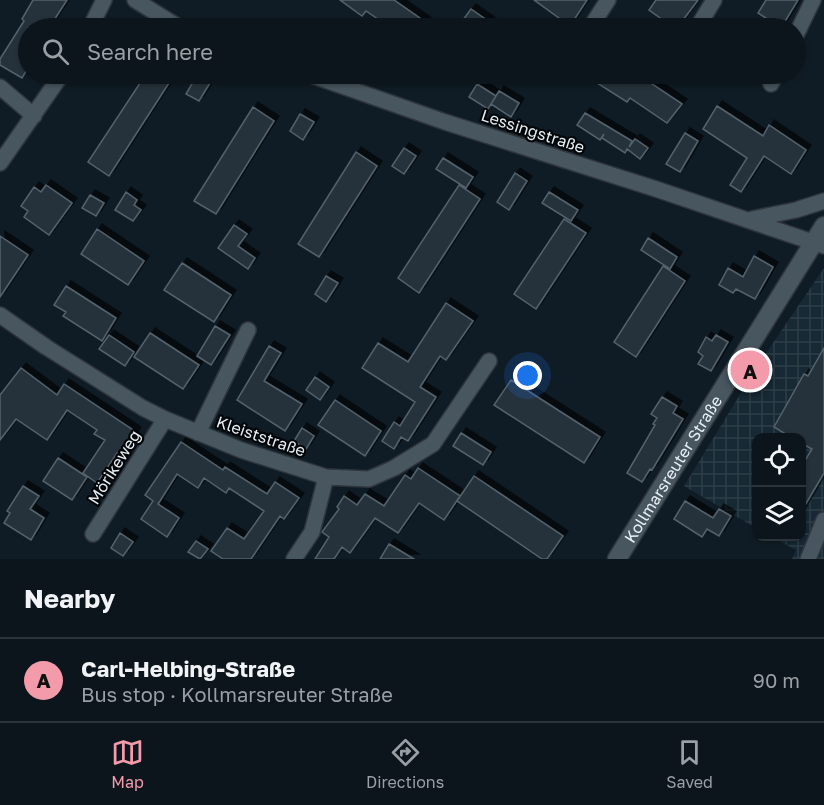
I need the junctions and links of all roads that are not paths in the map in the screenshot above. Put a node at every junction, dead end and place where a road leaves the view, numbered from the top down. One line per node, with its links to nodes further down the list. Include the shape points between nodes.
1 (104, 0): 6 (street)
2 (135, 0): 7 (street)
3 (608, 0): 8 (street)
4 (714, 0): 9 (street)
5 (813, 0): 10 (street)
6 (95, 18)
7 (164, 18)
8 (596, 18)
9 (704, 18)
10 (804, 18)
11 (55, 84): 14 (street)
12 (336, 84): 17 (street, Lessingstraße)
13 (0, 87): 14 (street)
14 (34, 116): 15 (street)
15 (0, 163)
16 (824, 201): 17 (street, Lessingstraße)
17 (749, 220): 18 (street, Lessingstraße)
18 (821, 238): 28 (main road, Kollmarsreuter Straße)
19 (0, 315): 22 (street, Kleiststraße, via 46,348)
20 (248, 330): 23 (street)
21 (489, 361): 24 (street, Kleiststraße, via 433,444 369,479)
22 (165, 419): 23 (street, Kleiststraße); 26 (street, Mörikeweg)
23 (198, 433): 24 (street, Kleiststraße)
24 (326, 477): 27 (street, via 312,532)
25 (824, 520): 29 (street)
26 (93, 534)
27 (294, 559)
28 (617, 559)
29 (808, 559)

